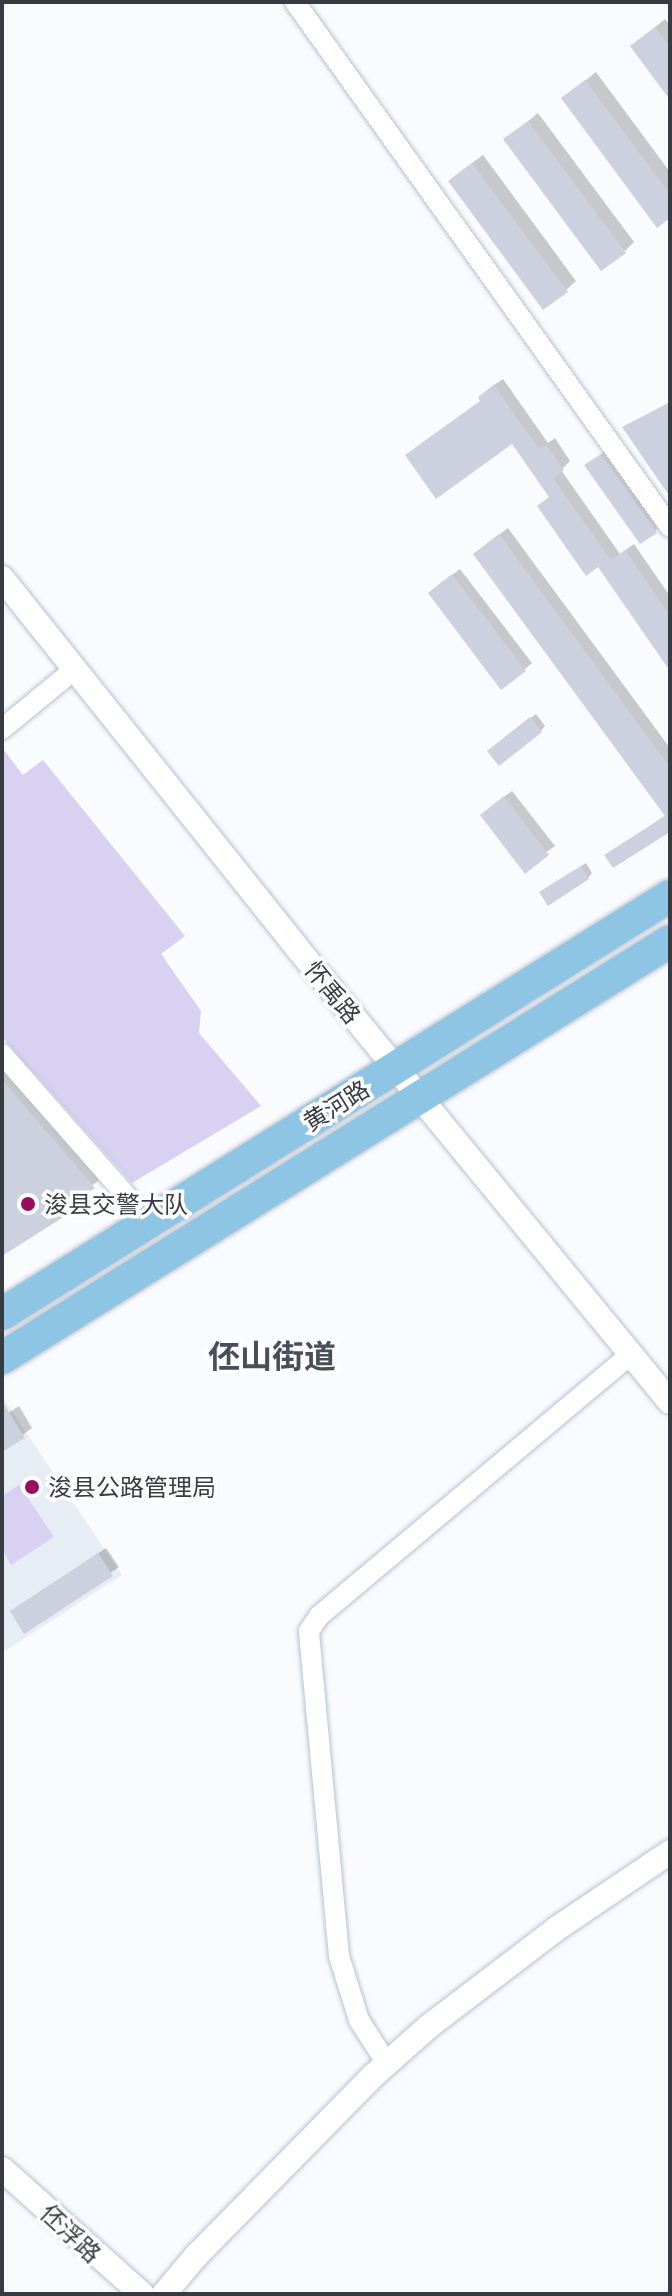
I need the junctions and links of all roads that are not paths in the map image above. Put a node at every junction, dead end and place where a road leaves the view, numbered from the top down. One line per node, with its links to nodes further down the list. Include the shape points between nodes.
1 (295, 2): 2 (street)
2 (670, 527)
3 (2, 578): 4 (street, 怀禹路)
4 (75, 669): 5 (street); 9 (street, 怀禹路)
5 (2, 729)
6 (670, 896): 9 (main road, 黄河路)
7 (670, 941): 10 (main road, 黄河路)
8 (2, 1054): 11 (street)
9 (395, 1068): 10 (street, 怀禹路); 11 (main road, 黄河路)
10 (420, 1097): 13 (street, 怀禹路); 14 (main road, 黄河路)
11 (146, 1224): 12 (main road, 黄河路)
12 (2, 1314)
13 (631, 1354): 15 (street, 怀禹路); 17 (street, via 319,1616 309,1631 339,1956 359,2020)
14 (2, 1358)
15 (670, 1402)
16 (670, 1852): 17 (street, via 556,1929)
17 (387, 2064): 20 (street)
18 (2, 2169): 19 (street, 伾浮路)
19 (142, 2294)
20 (164, 2294)

